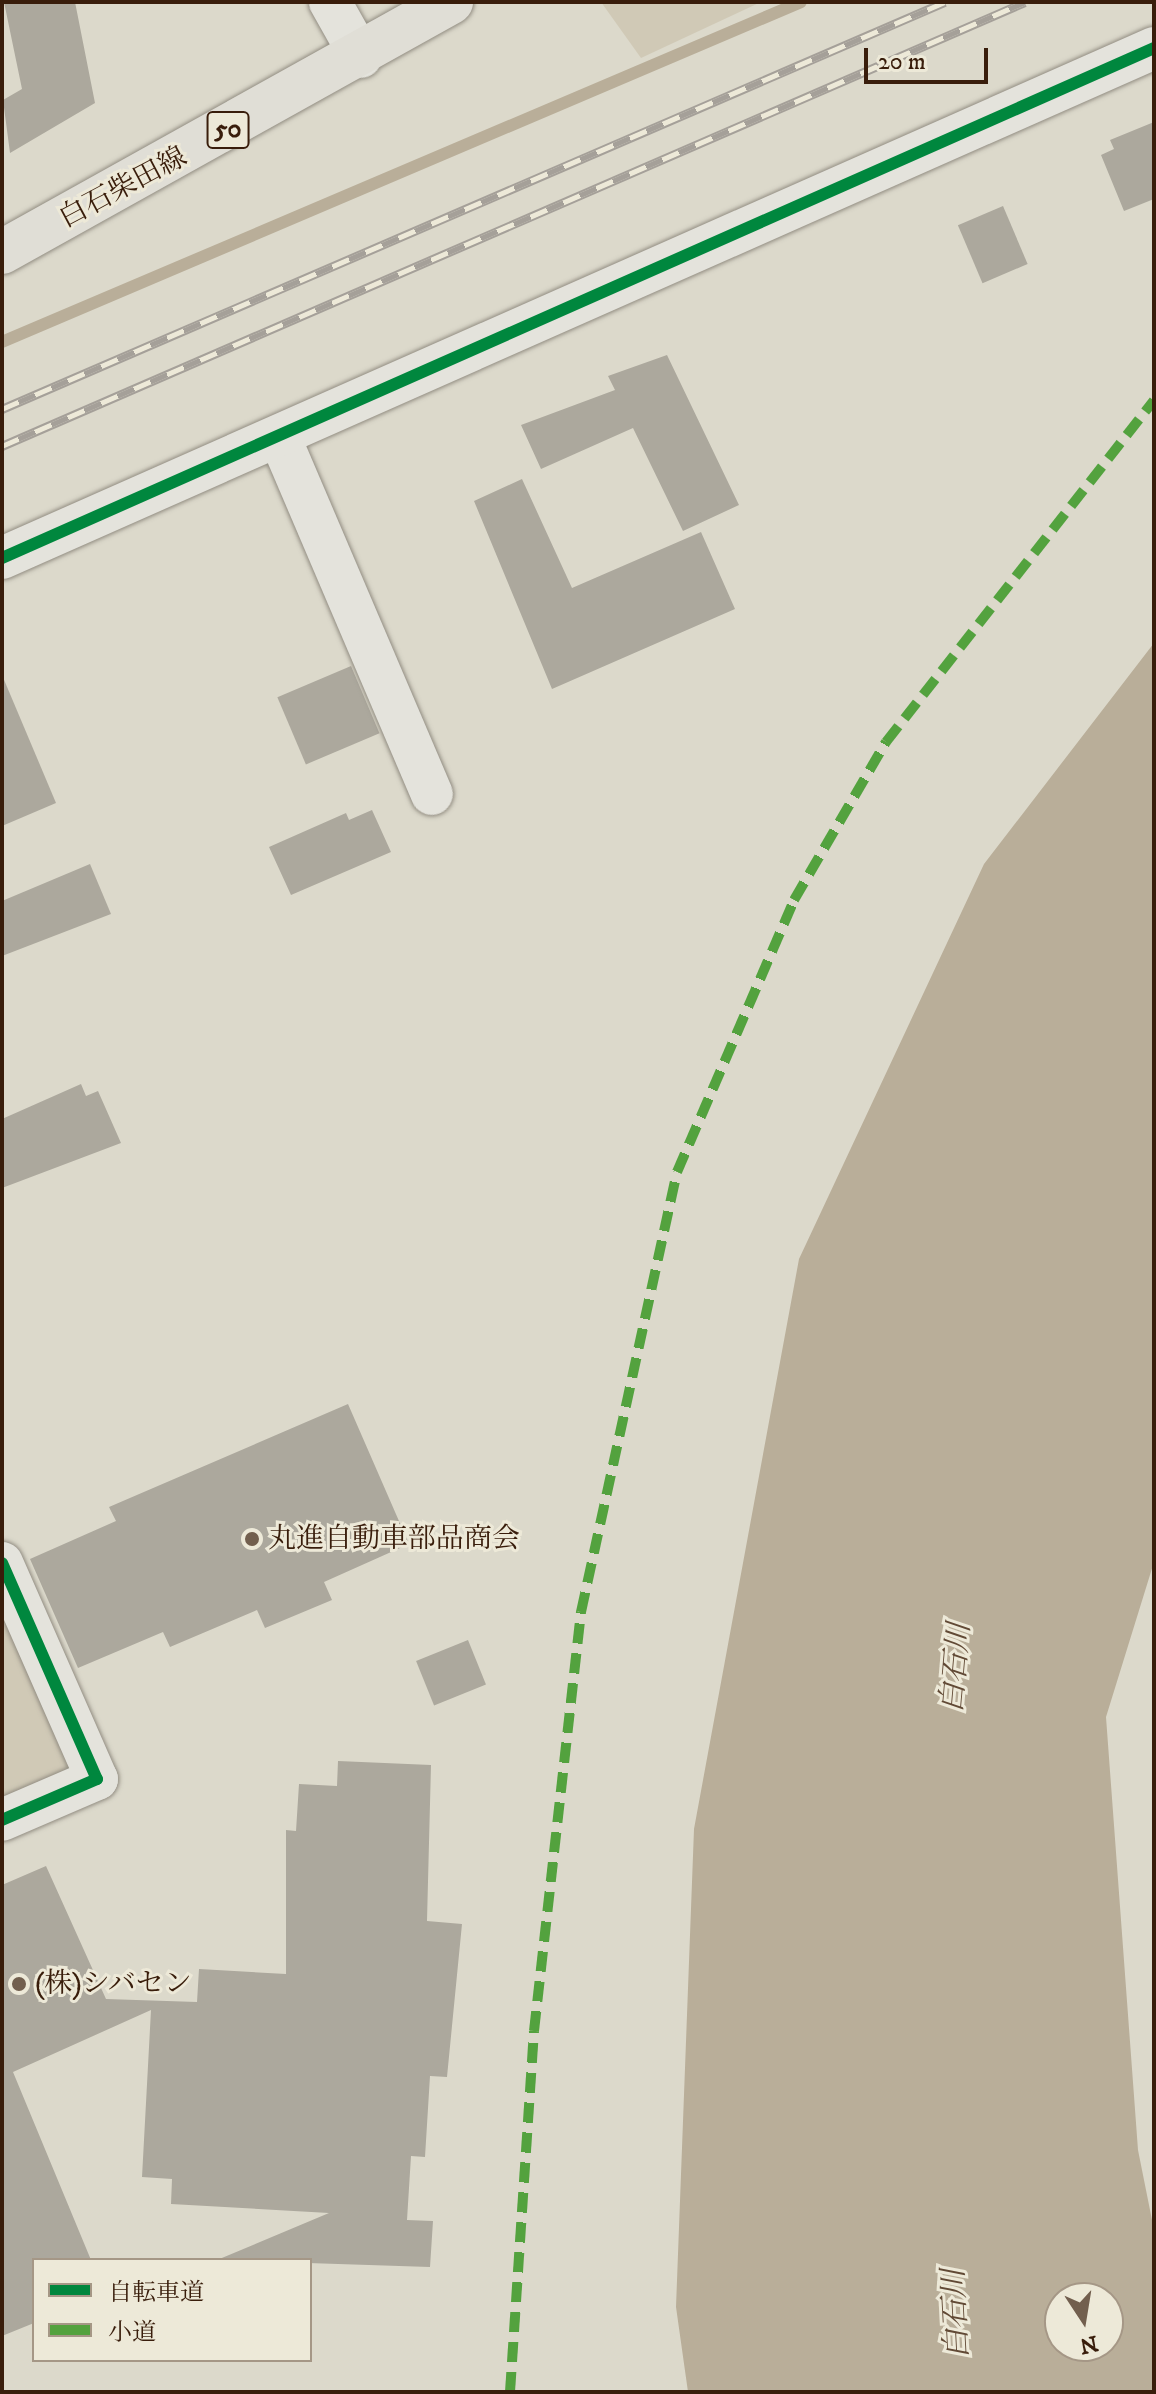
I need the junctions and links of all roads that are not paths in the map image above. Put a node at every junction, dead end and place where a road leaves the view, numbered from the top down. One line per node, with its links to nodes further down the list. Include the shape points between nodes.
1 (330, 2): 4 (street)
2 (451, 2): 4 (main road, 白石柴田線 / 50)
3 (1154, 48): 6 (street)
4 (361, 57): 5 (main road, 白石柴田線 / 50)
5 (2, 252)
6 (280, 438): 7 (street); 8 (street)
7 (2, 558)
8 (432, 794)
9 (2, 1563): 10 (street, via 97,1779)
10 (2, 1820)

